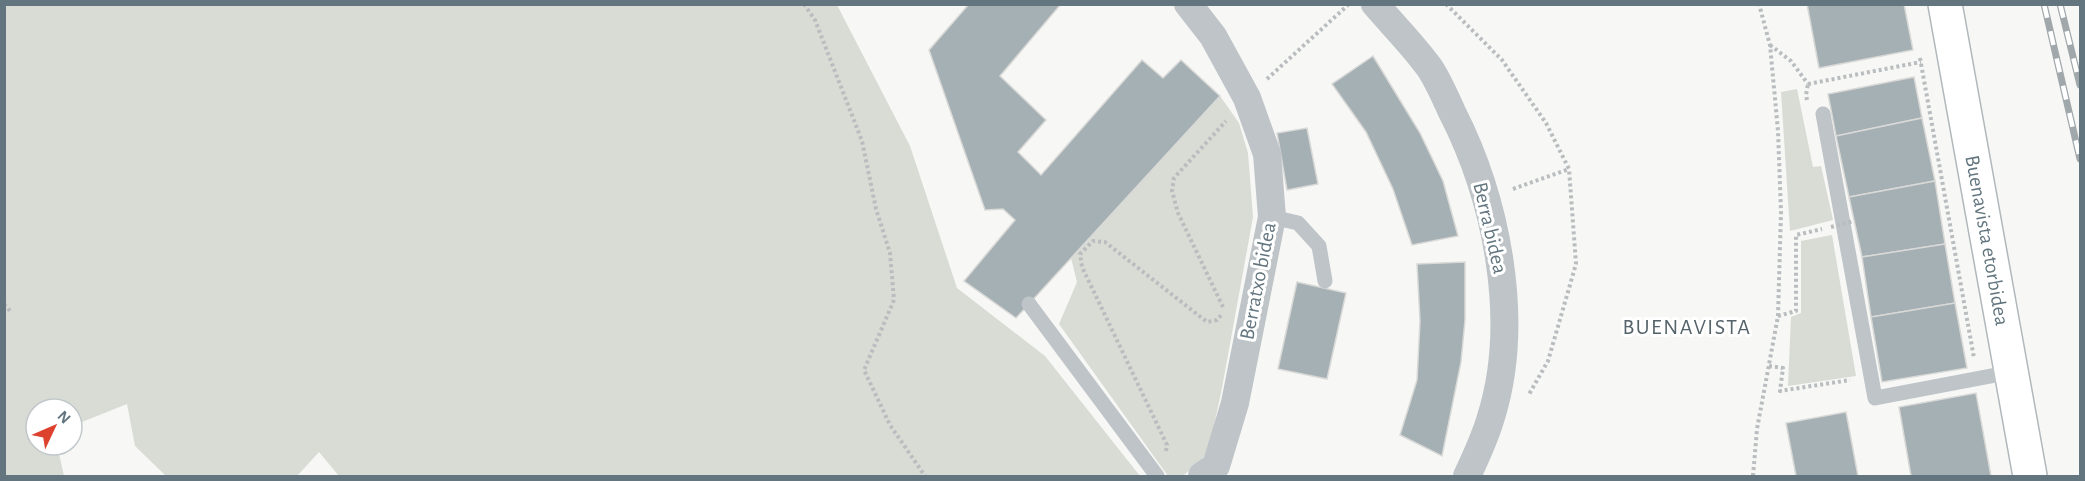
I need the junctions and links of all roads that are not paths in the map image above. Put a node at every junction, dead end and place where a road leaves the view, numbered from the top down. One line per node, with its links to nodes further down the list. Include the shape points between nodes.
1 (1188, 4): 5 (street, Berratxo bidea, via 1213,36 1247,98 1267,154)
2 (1375, 4): 11 (street, Berra bidea, via 1429,68 1467,142 1486,199 1502,271 1500,376 1492,416)
3 (1945, 4): 8 (main road, Buenavista etorbidea)
4 (1823, 114): 8 (lane, via 1875,398)
5 (1272, 217): 6 (lane, via 1298,223 1319,246); 9 (street, Berratxo bidea, via 1235,403)
6 (1325, 281)
7 (1029, 304): 10 (lane)
8 (2012, 372): 12 (main road, Buenavista etorbidea)
9 (1209, 471)
10 (1155, 473)
11 (1467, 477)
12 (2030, 477)

